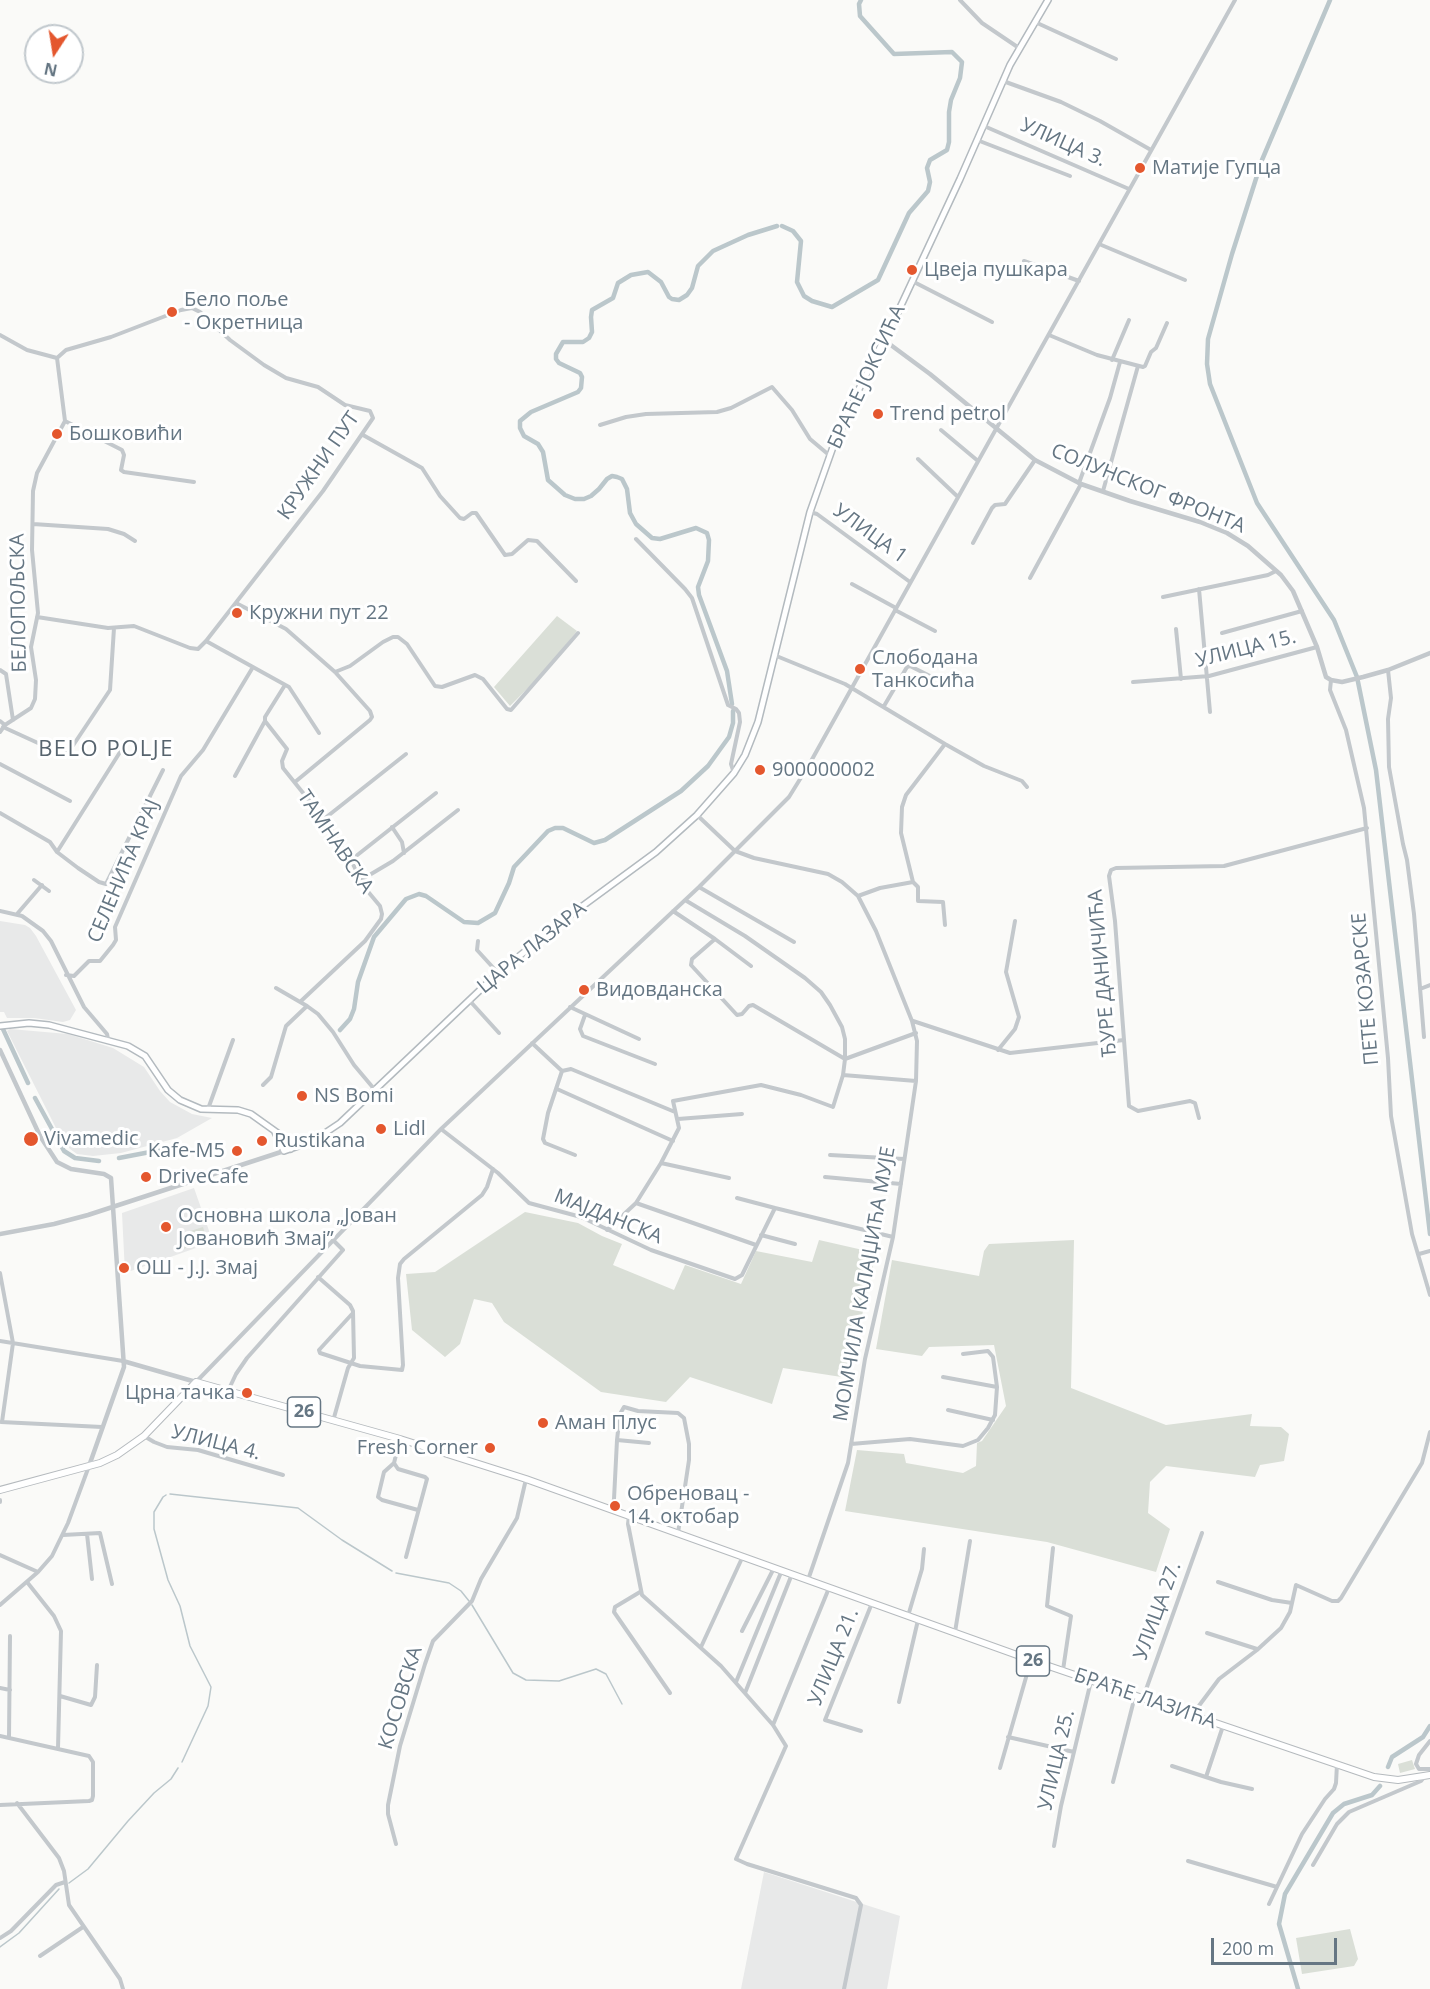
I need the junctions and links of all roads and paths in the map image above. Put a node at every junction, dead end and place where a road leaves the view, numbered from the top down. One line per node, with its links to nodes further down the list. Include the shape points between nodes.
1 (960, 0): 5 (street, via 982,23)
2 (1048, 0): 4 (main road, БРАЋЕ ЈОКСИЋА)
3 (1235, 0): 10 (street)
4 (1034, 22): 5 (main road, БРАЋЕ ЈОКСИЋА); 6 (street)
5 (1019, 48): 7 (main road, БРАЋЕ ЈОКСИЋА)
6 (1116, 59)
7 (1003, 81): 8 (main road, БРАЋЕ ЈОКСИЋА); 10 (street, via 1061,102)
8 (984, 126): 9 (main road, БРАЋЕ ЈОКСИЋА); 12 (street, УЛИЦА 3.)
9 (977, 140): 11 (street); 16 (main road, БРАЋЕ ЈОКСИЋА)
10 (1151, 150): 12 (street)
11 (1070, 176)
12 (1129, 189): 13 (street)
13 (1099, 244): 15 (street); 17 (street)
14 (1024, 261): 17 (street)
15 (1185, 280)
16 (912, 281): 19 (street); 23 (main road, БРАЋЕ ЈОКСИЋА)
17 (1079, 281): 21 (street)
18 (1129, 320): 25 (street)
19 (992, 322)
20 (1167, 323): 27 (street, via 1145,366)
21 (1050, 334): 25 (street); 30 (street)
22 (0, 335): 24 (street, via 27,350)
23 (884, 340): 30 (street, СОЛУНСКОГ ФРОНТА); 33 (main road, БРАЋЕ ЈОКСИЋА)
24 (57, 358): 28 (street); 32 (street, КРУЖНИ ПУТ, via 66,350 192,308 247,354 286,378 318,387 345,405 370,411 373,420)
25 (1112, 360): 26 (street)
26 (1120, 362): 27 (street); 38 (street)
27 (1138, 366): 39 (street)
28 (65, 421): 37 (street, via 122,450 124,472); 42 (street, БЕЛОПОЉСКА, via 35,478)
29 (600, 425): 33 (street, via 646,414 717,412 772,387 810,439)
30 (997, 429): 35 (street, СОЛУНСКОГ ФРОНТА); 36 (street)
31 (941, 430): 36 (street)
32 (363, 435): 48 (street, via 422,468 460,518 477,514 506,555 525,541 537,540); 53 (street, КРУЖНИ ПУТ)
33 (830, 455): 41 (main road, БРАЋЕ ЈОКСИЋА)
34 (918, 459): 40 (street)
35 (1035, 460): 38 (street, СОЛУНСКОГ ФРОНТА); 45 (street, via 1005,504 992,508)
36 (978, 461): 40 (street)
37 (194, 482)
38 (1080, 483): 39 (street, СОЛУНСКОГ ФРОНТА); 47 (street)
39 (1103, 491): 46 (street, СОЛУНСКОГ ФРОНТА, via 1227,533)
40 (958, 497): 49 (street)
41 (810, 512): 49 (street, УЛИЦА 1); 65 (main road, БРАЋЕ ЈОКСИЋА)
42 (33, 524): 44 (street, via 108,529); 56 (street, БЕЛОПОЉСКА)
43 (636, 539): 89 (street, via 692,598 728,705 739,713 731,764)
44 (135, 541)
45 (973, 543)
46 (1276, 571): 51 (street); 55 (street, СОЛУНСКОГ ФРОНТА)
47 (1030, 578)
48 (576, 581)
49 (910, 582): 54 (street)
50 (852, 584): 54 (street)
51 (1199, 589): 52 (street); 71 (street)
52 (1163, 597)
53 (236, 603): 62 (street, КРУЖНИ ПУТ); 69 (street, via 286,629)
54 (895, 609): 59 (street); 76 (street)
55 (1303, 610): 61 (street); 63 (street, СОЛУНСКОГ ФРОНТА)
56 (37, 616): 57 (street); 79 (street, БЕЛОПОЉСКА, via 31,647 35,702)
57 (114, 628): 62 (street, via 134,626 192,649); 82 (street, via 110,690 69,753 62,754)
58 (1176, 629): 72 (street, УЛИЦА 15.)
59 (935, 631)
60 (578, 633): 69 (street, via 511,711 475,675 435,686 398,637)
61 (1222, 633)
62 (206, 641): 66 (street)
63 (1317, 647): 71 (street, УЛИЦА 15.); 73 (street, СОЛУНСКОГ ФРОНТА, via 1326,677)
64 (1430, 653): 68 (street)
65 (774, 655): 76 (street); 89 (main road, БРАЋЕ ЈОКСИЋА, via 754,732)
66 (253, 667): 75 (street); 123 (street, СЕЛЕНИЋА КРАЈ, via 203,750 181,776 115,927 115,942 100,961 88,961 74,976)
67 (0, 670): 79 (street, via 6,674)
68 (1388, 670): 73 (street, via 1352,680); 126 (street, via 1389,767 1407,860)
69 (335, 672): 91 (street, via 372,717)
70 (930, 676): 77 (street, via 907,667)
71 (1207, 676): 72 (street, УЛИЦА 15.); 78 (street)
72 (1181, 679): 74 (street, УЛИЦА 15.)
73 (1331, 680): 100 (street, ПЕТЕ КОЗАРСКЕ, via 1330,690 1353,755)
74 (1134, 682)
75 (285, 685): 81 (street, via 266,713); 83 (street)
76 (851, 688): 77 (street); 101 (street, via 789,797)
77 (884, 706): 84 (street)
78 (1210, 712)
79 (13, 720): 82 (street, БЕЛОПОЉСКА)
80 (0, 721): 82 (street)
81 (265, 721): 90 (street); 91 (street, ТАМНАВСКА, via 286,747 281,765)
82 (3, 728)
83 (320, 733)
84 (945, 744): 92 (street); 107 (street, via 904,800 901,833)
85 (123, 748): 102 (street)
86 (406, 754): 98 (street)
87 (0, 764): 94 (street)
88 (163, 770): 102 (street, via 108,883)
89 (734, 773): 97 (main road, ЦАРА ЛАЗАРА)
90 (235, 776)
91 (295, 782): 98 (street, ТАМНАВСКА)
92 (1027, 787)
93 (436, 793): 99 (street)
94 (70, 801)
95 (458, 810): 103 (street)
96 (0, 813): 102 (street, via 50,842)
97 (697, 815): 101 (street, МОМЧИЛА КАЛАЈЏИЋА МУЈЕ); 122 (main road, ЦАРА ЛАЗАРА, via 651,856)
98 (324, 819): 104 (street, ТАМНАВСКА)
99 (392, 827): 103 (street); 104 (street)
100 (1367, 828): 140 (street, ЂУРЕ ДАНИЧИЋА, via 1224,866 1111,870); 182 (street, ПЕТЕ КОЗАРСКЕ, via 1391,1116 1411,1230)
101 (735, 851): 109 (street); 111 (street, МОМЧИЛА КАЛАЈЏИЋА МУЈЕ, via 828,874)
102 (57, 852)
103 (404, 853): 106 (street)
104 (351, 860): 106 (street, ТАМНАВСКА)
105 (34, 880): 108 (street)
106 (362, 880): 128 (street, ТАМНАВСКА, via 380,906 381,919 346,961)
107 (914, 882): 111 (street); 117 (street, via 919,902 943,902)
108 (42, 885): 110 (street); 115 (street)
109 (699, 887): 112 (street); 120 (street)
110 (49, 891)
111 (858, 896): 132 (street, МОМЧИЛА КАЛАЈЏИЋА МУЈЕ)
112 (685, 900): 114 (street); 144 (street, via 757,944 821,992 843,1030)
113 (0, 911): 115 (street)
114 (673, 911): 118 (street); 130 (street)
115 (17, 914): 123 (street, via 43,931)
116 (1015, 921): 143 (street, via 1006,972 1019,1017 1015,1029)
117 (945, 925)
118 (715, 939): 121 (street); 144 (street, via 692,958 691,965 736,1014 753,1005)
119 (478, 940): 122 (street, via 477,950)
120 (794, 942)
121 (751, 966)
122 (498, 973): 127 (main road, ЦАРА ЛАЗАРА)
123 (66, 975): 137 (street)
124 (1430, 985): 126 (street)
125 (276, 988): 128 (street)
126 (1420, 988): 136 (street)
127 (469, 1000): 134 (street); 151 (main road, ЦАРА ЛАЗАРА)
128 (300, 1002): 129 (street)
129 (307, 1006): 149 (street, via 286,1026 271,1077); 151 (street, via 326,1022)
130 (570, 1006): 131 (street); 141 (street)
131 (585, 1015): 138 (street); 145 (street, via 580,1029 583,1036)
132 (912, 1021): 135 (street, МОМЧИЛА КАЛАЈЏИЋА МУЈЕ); 143 (street)
133 (0, 1026): 137 (main road, via 38,1023)
134 (499, 1033)
135 (916, 1033): 144 (street); 148 (street, МОМЧИЛА КАЛАЈЏИЋА МУЈЕ)
136 (1424, 1037)
137 (108, 1039): 152 (main road, via 145,1056 168,1090 180,1100)
138 (639, 1039)
139 (233, 1040): 152 (street)
140 (1124, 1040): 143 (street, via 1010,1053); 155 (street, ЂУРЕ ДАНИЧИЋА, via 1130,1108 1138,1111 1190,1101 1196,1103)
141 (532, 1042): 146 (street); 157 (street)
142 (0, 1050): 172 (street, via 54,1158 71,1169 110,1176)
143 (998, 1050)
144 (845, 1059): 147 (street)
145 (655, 1064)
146 (562, 1071): 150 (street); 153 (street, via 571,1070)
147 (843, 1076): 148 (street); 153 (street, via 833,1107 760,1085 675,1100)
148 (916, 1081): 164 (street, МОМЧИЛА КАЛАЈЏИЋА МУЈЕ)
149 (263, 1085)
150 (557, 1089): 159 (street); 162 (street, via 543,1140)
151 (375, 1090): 160 (main road, ЦАРА ЛАЗАРА, via 328,1133)
152 (208, 1110): 158 (main road, via 244,1112)
153 (675, 1112): 156 (street)
154 (742, 1114): 156 (street)
155 (1199, 1118)
156 (678, 1119): 159 (street)
157 (441, 1129): 166 (street, МАЈДАНСКА); 178 (street)
158 (275, 1132): 160 (main road, via 286,1139); 161 (main road)
159 (673, 1141): 165 (street)
160 (291, 1149): 161 (main road, ЦАРА ЛАЗАРА)
161 (284, 1151): 172 (street, ЦАРА ЛАЗАРА)
162 (574, 1155)
163 (830, 1155): 164 (street)
164 (904, 1159): 169 (street, МОМЧИЛА КАЛАЈЏИЋА МУЈЕ)
165 (661, 1163): 168 (street); 171 (street)
166 (493, 1169): 174 (street, МАЈДАНСКА, via 529,1203 581,1217); 191 (street, via 482,1195 400,1264 403,1368)
167 (825, 1177): 169 (street)
168 (729, 1178)
169 (902, 1184): 177 (street, МОМЧИЛА КАЛАЈЏИЋА МУЈЕ)
170 (737, 1198): 173 (street)
171 (636, 1203): 174 (street); 180 (street)
172 (113, 1208): 175 (street, ЦАРА ЛАЗАРА); 190 (street)
173 (775, 1208): 176 (street, МАЈДАНСКА); 177 (street)
174 (607, 1230): 180 (street, МАЈДАНСКА, via 735,1279 742,1275)
175 (0, 1234)
176 (761, 1235): 179 (street); 180 (street, МАЈДАНСКА)
177 (893, 1237): 206 (street, МОМЧИЛА КАЛАЈЏИЋА МУЈЕ, via 864,1359)
178 (333, 1240): 184 (street, via 343,1250); 193 (street)
179 (795, 1244)
180 (756, 1245)
181 (1430, 1251): 182 (street)
182 (1419, 1254): 185 (street, ПЕТЕ КОЗАРСКЕ)
183 (0, 1273): 188 (street)
184 (318, 1277): 186 (street, via 353,1308); 195 (street, via 247,1358)
185 (1430, 1295)
186 (352, 1314): 191 (street); 191 (street, via 319,1351)
187 (0, 1341): 188 (street)
188 (13, 1343): 190 (street); 199 (street)
189 (963, 1354): 194 (street, via 992,1354)
190 (123, 1361): 193 (street); 200 (street, via 119,1385)
191 (351, 1363): 197 (street)
192 (943, 1377): 194 (street)
193 (196, 1382): 195 (main road, 26); 202 (main road)
194 (997, 1387): 198 (street)
195 (228, 1391): 197 (main road, 26)
196 (948, 1410): 198 (street)
197 (333, 1420): 203 (main road, 26)
198 (993, 1420): 206 (street, via 981,1437 968,1445 910,1438)
199 (1, 1422): 200 (street)
200 (102, 1427): 208 (street)
201 (1430, 1432): 237 (street, via 1422,1463 1341,1598 1332,1601 1297,1585)
202 (144, 1436): 208 (main road, via 117,1455); 209 (street, УЛИЦА 4., via 167,1447 198,1450)
203 (400, 1439): 207 (street); 210 (main road, 26)
204 (617, 1440): 205 (street); 212 (street); 215 (street, via 624,1407 683,1415 689,1460)
205 (649, 1443)
206 (851, 1444): 230 (street, МОМЧИЛА КАЛАЈЏИЋА МУЈЕ)
207 (394, 1463): 213 (street, via 398,1469 427,1479); 213 (street, via 384,1472 378,1497)
208 (89, 1466): 211 (main road); 218 (street)
209 (283, 1475)
210 (526, 1479): 212 (main road, 26); 280 (street, КОСОВСКА, via 517,1518 472,1601 433,1641 400,1746 388,1805)
211 (0, 1490)
212 (612, 1509): 214 (main road, 26)
213 (418, 1510): 224 (street)
214 (629, 1515): 215 (main road, 26); 235 (street)
215 (678, 1533): 223 (main road, 26)
216 (1202, 1533): 258 (street, УЛИЦА 27.)
217 (87, 1534): 218 (street); 229 (street); 233 (street, via 101,1534)
218 (63, 1535): 227 (street)
219 (970, 1541): 242 (street)
220 (1053, 1548): 249 (street, via 1047,1606 1071,1616)
221 (924, 1549): 239 (street)
222 (0, 1555): 227 (street)
223 (743, 1556): 225 (main road, 26); 245 (street)
224 (406, 1557)
225 (774, 1567): 226 (main road, 26); 241 (street)
226 (782, 1570): 228 (main road, 26); 251 (street)
227 (38, 1572): 231 (street)
228 (792, 1574): 230 (main road, 26); 255 (street)
229 (92, 1579)
230 (808, 1580): 234 (main road, 26)
231 (27, 1582): 238 (street); 256 (street, via 60,1627)
232 (1218, 1582): 237 (street)
233 (112, 1584)
234 (829, 1587): 236 (main road, БРАЋЕ ЛАЗИЋА / 26); 261 (street)
235 (640, 1592): 245 (street); 254 (street, via 615,1607 614,1612)
236 (872, 1603): 239 (main road, БРАЋЕ ЛАЗИЋА / 26); 263 (street, УЛИЦА 21., via 825,1720)
237 (1293, 1603): 246 (street, via 1281,1628)
238 (0, 1605)
239 (908, 1616): 240 (main road, БРАЋЕ ЛАЗИЋА / 26)
240 (919, 1620): 242 (main road, БРАЋЕ ЛАЗИЋА / 26); 259 (street)
241 (742, 1631)
242 (955, 1633): 247 (main road, БРАЋЕ ЛАЗИЋА / 26)
243 (1207, 1633): 246 (street)
244 (10, 1636): 253 (street)
245 (701, 1647): 251 (street)
246 (1257, 1650): 260 (street, via 1219,1679)
247 (1030, 1660): 249 (main road, БРАЋЕ ЛАЗИЋА / 26); 265 (street)
248 (97, 1665): 256 (street, via 91,1705)
249 (1063, 1671): 250 (main road, БРАЋЕ ЛАЗИЋА / 26)
250 (1091, 1681): 257 (main road, БРАЋЕ ЛАЗИЋА / 26); 269 (street, УЛИЦА 25.)
251 (736, 1682): 255 (street)
252 (0, 1688): 253 (street)
253 (10, 1690): 266 (street)
254 (670, 1693)
255 (746, 1693): 261 (street)
256 (60, 1696): 268 (street)
257 (1135, 1696): 258 (main road, БРАЋЕ ЛАЗИЋА / 26); 276 (street)
258 (1143, 1699): 260 (main road, БРАЋЕ ЛАЗИЋА / 26)
259 (899, 1702)
260 (1192, 1716): 262 (main road, БРАЋЕ ЛАЗИЋА / 26)
261 (773, 1725): 291 (street, via 785,1741 786,1751 736,1858 856,1898 861,1905)
262 (1223, 1726): 270 (main road, БРАЋЕ ЛАЗИЋА / 26); 275 (street)
263 (861, 1731)
264 (0, 1736): 266 (street)
265 (1008, 1737): 269 (street); 272 (street)
266 (9, 1738): 268 (street)
267 (1430, 1741): 273 (street, via 1416,1766 1420,1770)
268 (58, 1748): 278 (street, via 92,1759 93,1797 89,1801)
269 (1074, 1752): 281 (street, УЛИЦА 25.)
270 (1337, 1764): 274 (main road, БРАЋЕ ЛАЗИЋА / 26, via 1389,1780); 285 (street, via 1334,1789 1302,1834)
271 (1172, 1766): 275 (street)
272 (999, 1768)
273 (1430, 1769)
274 (1428, 1775): 283 (street, via 1349,1812 1337,1824)
275 (1206, 1777): 277 (street)
276 (1113, 1782)
277 (1252, 1789)
278 (17, 1803): 279 (street); 284 (street, via 59,1858)
279 (0, 1805)
280 (396, 1844)
281 (1054, 1846)
282 (1188, 1861): 285 (street)
283 (1313, 1865)
284 (65, 1882): 287 (street, via 69,1905); 288 (street, via 56,1884 17,1926)
285 (1277, 1887): 286 (street)
286 (1269, 1904)
287 (83, 1927): 289 (street); 290 (street)
288 (0, 1938)
289 (40, 1956)
290 (123, 1989)
291 (844, 1989)

